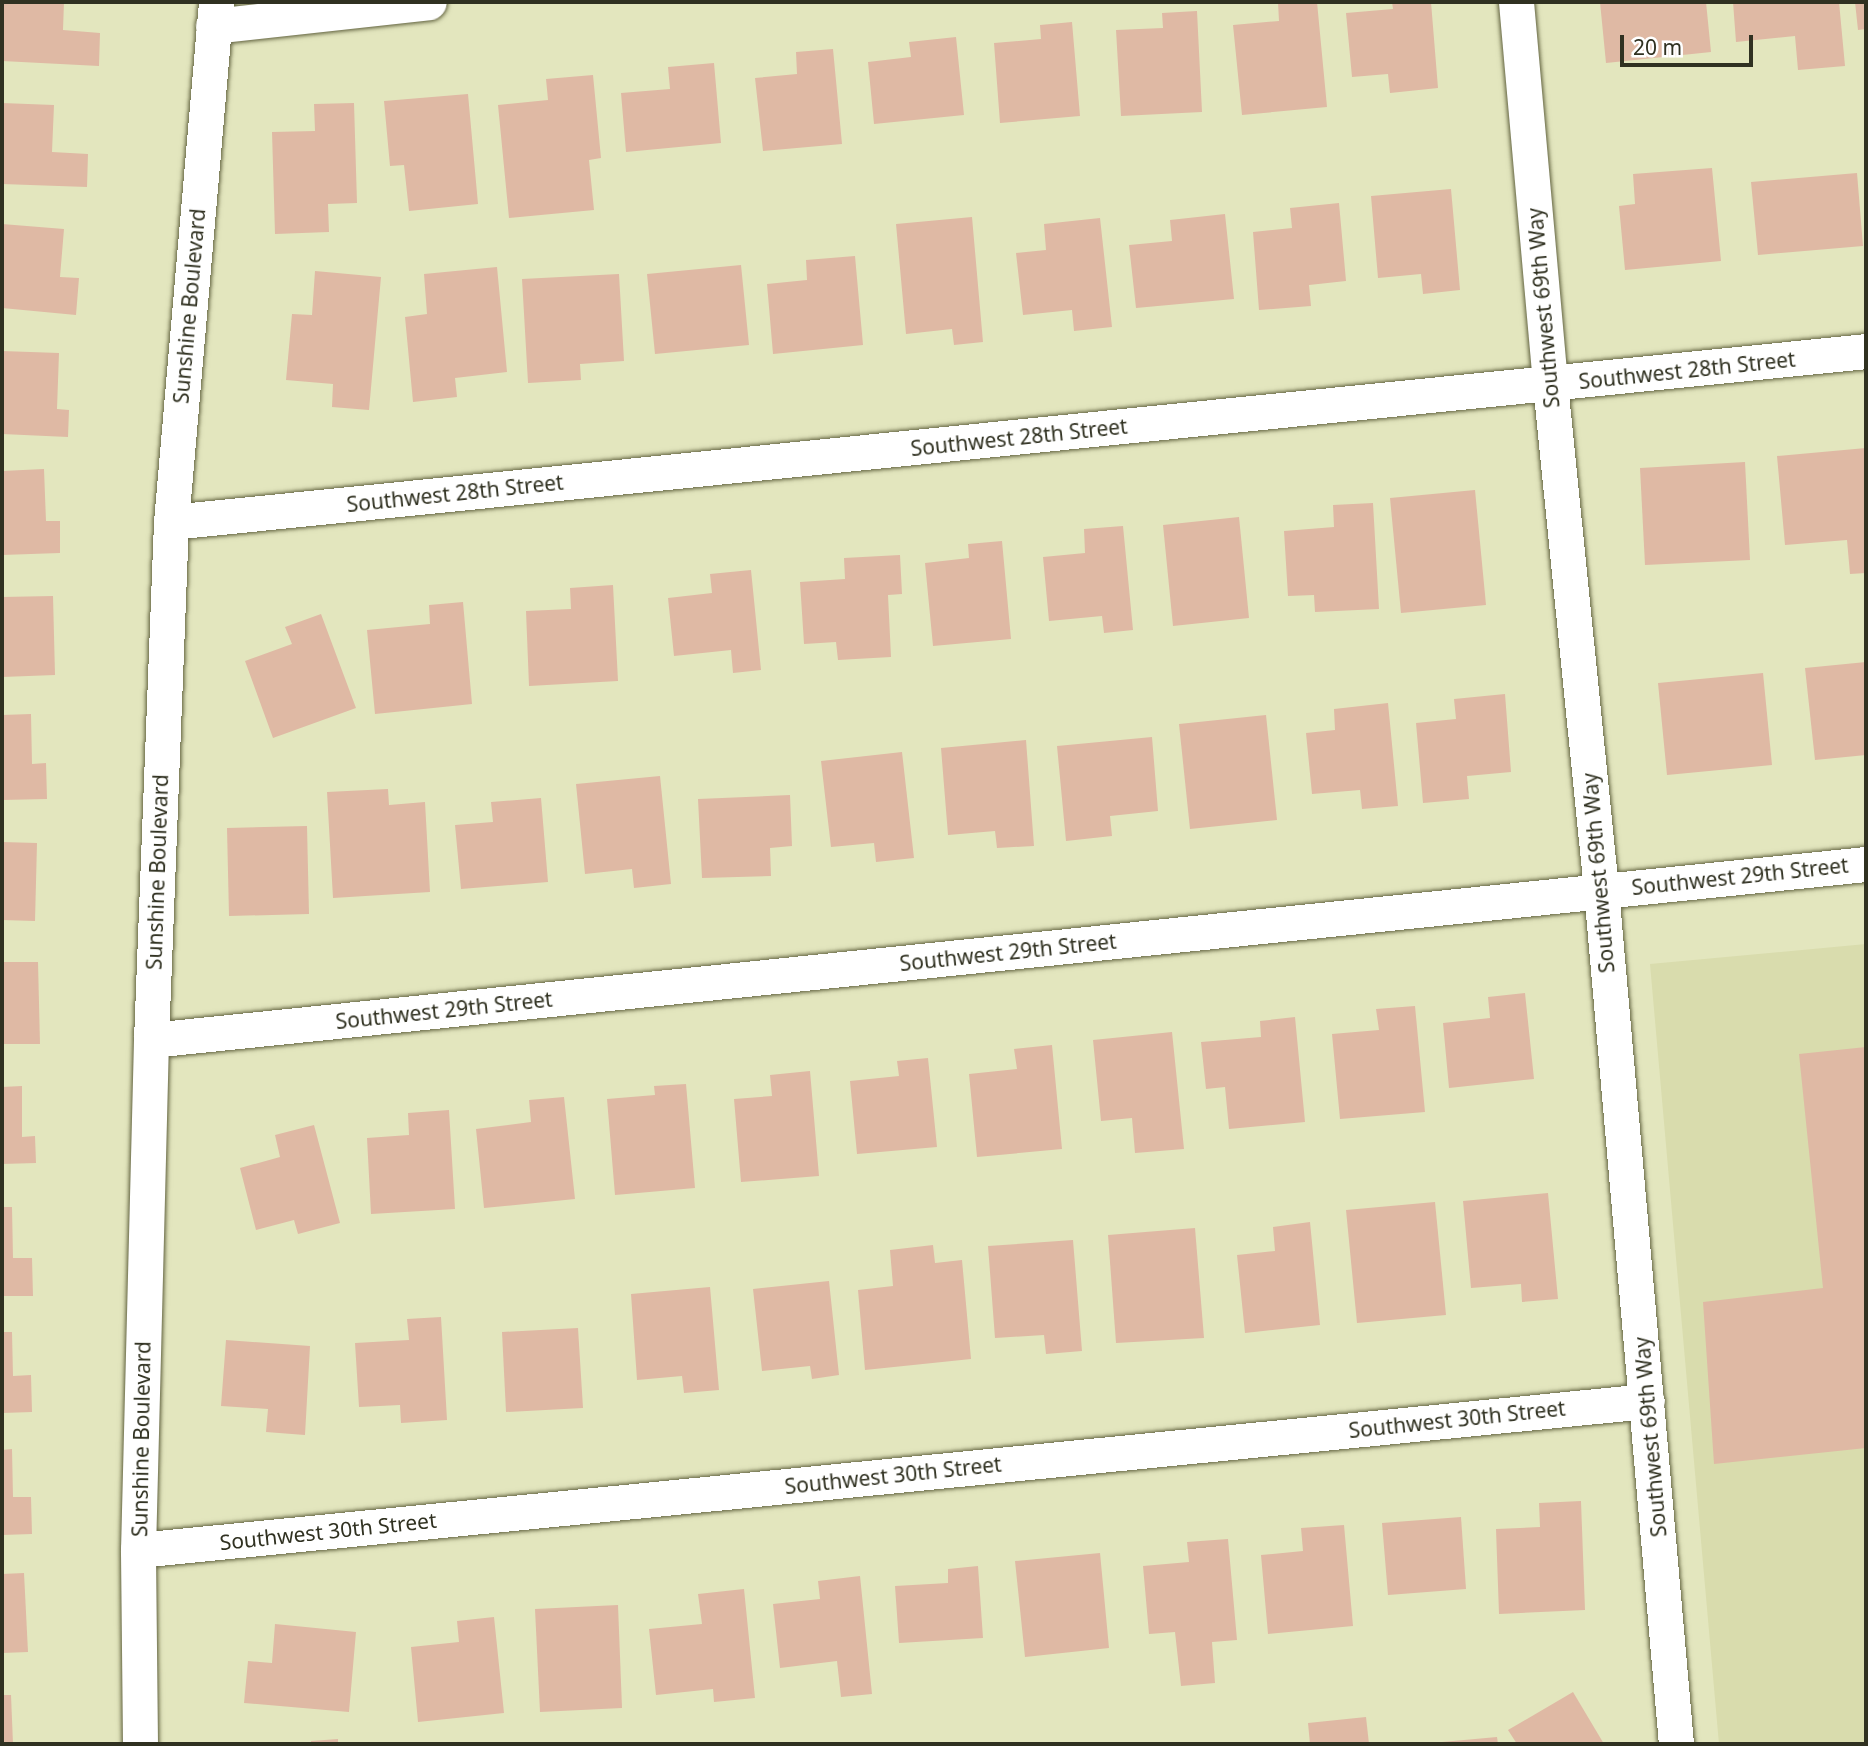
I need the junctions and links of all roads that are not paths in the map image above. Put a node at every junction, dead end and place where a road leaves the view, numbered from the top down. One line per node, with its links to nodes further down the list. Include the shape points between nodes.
1 (429, 2): 3 (street)
2 (1517, 2): 5 (street, Southwest 69th Way)
3 (214, 14): 6 (street, Sunshine Boulevard)
4 (1866, 351): 5 (street, Southwest 28th Street)
5 (1550, 384): 6 (street, Southwest 28th Street); 8 (street, Southwest 69th Way)
6 (171, 522): 9 (street, Sunshine Boulevard)
7 (1866, 864): 8 (street, Southwest 29th Street)
8 (1601, 890): 9 (street, Southwest 29th Street); 10 (street, Southwest 69th Way)
9 (151, 1040): 11 (street, Sunshine Boulevard)
10 (1647, 1401): 11 (street, Southwest 30th Street); 13 (street, Southwest 69th Way)
11 (138, 1550): 12 (street, Sunshine Boulevard)
12 (140, 1744)
13 (1676, 1744)

